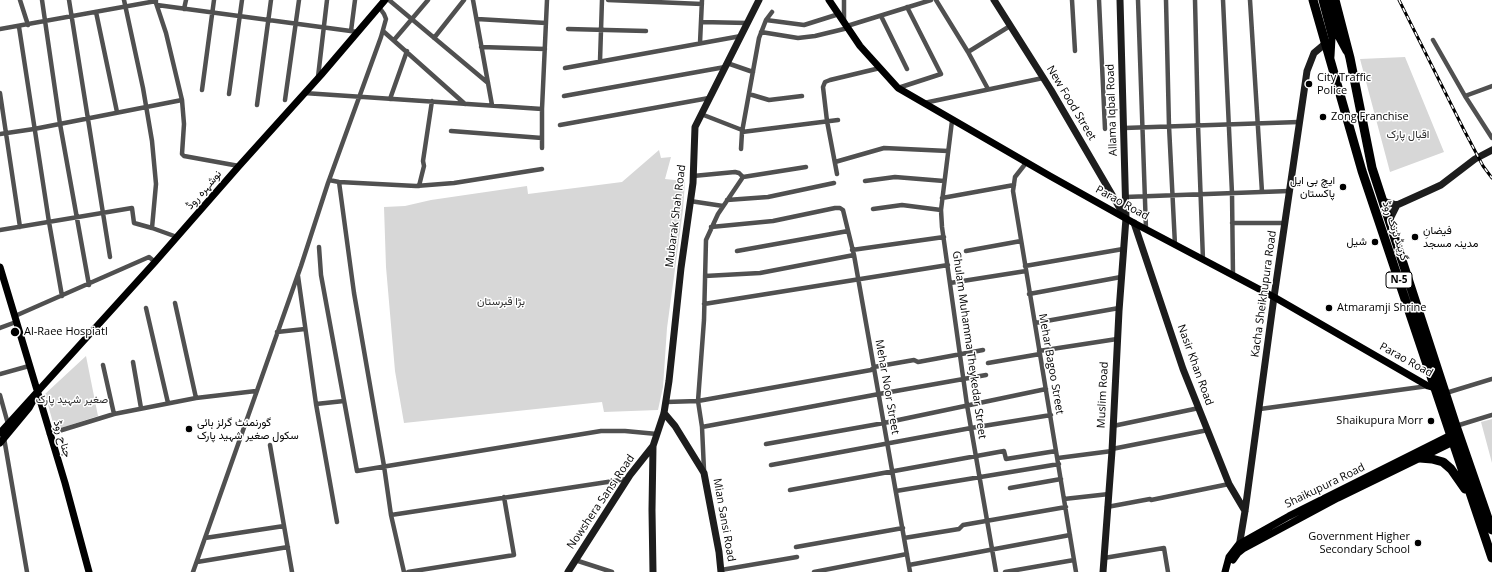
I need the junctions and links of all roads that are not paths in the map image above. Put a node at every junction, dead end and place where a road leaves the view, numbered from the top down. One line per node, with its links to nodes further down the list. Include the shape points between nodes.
1 (20, 0): 61 (street)
2 (42, 0): 56 (street)
3 (69, 0): 49 (street)
4 (124, 0): 41 (street)
5 (186, 0): 44 (street)
6 (214, 0): 47 (street)
7 (242, 0): 51 (street)
8 (271, 0): 54 (street)
9 (299, 0): 60 (street)
10 (327, 0): 65 (street)
11 (355, 0): 70 (street)
12 (385, 0): 43 (main road, نوشہرہ روڈ)
13 (389, 0): 52 (street)
14 (428, 0): 52 (street)
15 (464, 0): 74 (street)
16 (473, 0): 53 (street)
17 (547, 0): 58 (street)
18 (602, 0): 69 (street)
19 (608, 0): 39 (street)
20 (759, 0): 59 (street, Mubarak Shah Road)
21 (829, 0): 48 (main road, Parao Road)
22 (844, 0): 62 (street)
23 (931, 0): 40 (street)
24 (936, 0): 83 (street)
25 (994, 0): 64 (street, New Food Street)
26 (1072, 0): 82 (street)
27 (1100, 0): 134 (street)
28 (1120, 0): 132 (street, Allama Iqbal Road)
29 (1138, 0): 131 (street)
30 (1166, 0): 130 (street)
31 (1195, 0): 129 (street)
32 (1223, 0): 127 (street)
33 (1250, 0): 125 (street)
34 (1313, 0): 78 (highway, گرینڈ ٹرنک روڈ / N-5)
35 (1322, 0): 86 (main road, via 1332,38)
36 (1328, 0): 84 (main road, via 1338,36)
37 (1336, 0): 84 (highway, گرینڈ ٹرنک روڈ / N-5)
38 (156, 2): 41 (street); 44 (street); 109 (street)
39 (702, 2): 57 (street)
40 (916, 2): 42 (street)
41 (125, 7): 45 (street); 116 (street)
42 (907, 7): 50 (street); 96 (street, via 941,74)
43 (379, 8): 68 (street, via 386,19); 70 (main road, نوشہرہ روڈ)
44 (184, 9): 47 (street)
45 (96, 12): 49 (street); 118 (street)
46 (772, 12): 55 (street)
47 (212, 13): 51 (street); 98 (street)
48 (839, 14): 55 (street, via 804,25); 62 (main road, Parao Road)
49 (71, 16): 56 (street); 120 (street)
50 (880, 16): 62 (street); 90 (street)
51 (240, 17): 54 (street); 101 (street)
52 (412, 18): 74 (street); 75 (street)
53 (477, 19): 58 (street); 79 (street)
54 (268, 20): 60 (street); 114 (street)
55 (766, 20): 72 (street)
56 (45, 22): 61 (street); 126 (street)
57 (701, 22): 59 (street); 77 (street)
58 (546, 23): 80 (street)
59 (748, 23): 73 (street, Mubarak Shah Road)
60 (296, 24): 65 (street); 110 (street)
61 (28, 25): 63 (street)
62 (846, 25): 72 (street, via 815,36 798,38); 89 (main road, Parao Road, via 860,46)
63 (19, 26): 67 (street); 133 (street)
64 (1010, 26): 83 (street); 92 (street, New Food Street)
65 (323, 28): 70 (street); 93 (street)
66 (568, 29): 69 (street)
67 (0, 30)
68 (383, 31): 75 (street); 106 (street)
69 (600, 31): 71 (street); 85 (street)
70 (354, 32): 93 (main road, نوشہرہ روڈ)
71 (646, 32)
72 (761, 32): 91 (street)
73 (741, 36): 77 (street); 87 (street, Mubarak Shah Road)
74 (434, 38): 94 (street)
75 (394, 40): 81 (street)
76 (1434, 40): 105 (street)
77 (700, 43): 85 (street)
78 (1326, 43): 86 (highway, گرینڈ ٹرنک روڈ / N-5); 124 (street, Kacha Sheikhupura Road, via 1314,52 1307,71)
79 (481, 47): 80 (street); 94 (street)
80 (545, 49): 117 (street)
81 (406, 51): 108 (street); 112 (street)
82 (1075, 51)
83 (968, 52): 97 (street)
84 (1350, 58): 141 (highway, گرینڈ ٹرنک روڈ / N-5)
85 (600, 61): 88 (street)
86 (1331, 62): 143 (highway, گرینڈ ٹرنک روڈ / N-5)
87 (726, 65): 91 (street); 103 (street); 107 (street, Mubarak Shah Road)
88 (565, 68)
89 (880, 68): 96 (main road, Parao Road); 122 (street, via 825,82 823,91)
90 (907, 69)
91 (753, 72): 102 (street)
92 (1043, 78): 97 (street); 179 (street, New Food Street)
93 (318, 79): 100 (main road, نوشہرہ روڈ)
94 (488, 83): 115 (street)
95 (1492, 86): 105 (street)
96 (898, 88): 113 (main road, Parao Road)
97 (988, 89): 113 (street)
98 (202, 90)
99 (0, 93): 137 (street)
100 (304, 93): 106 (street); 149 (main road, نوشہرہ روڈ)
101 (229, 94)
102 (749, 94): 104 (street, via 769,100); 136 (street)
103 (564, 96)
104 (802, 96)
105 (1465, 96): 140 (street)
106 (360, 97): 108 (street); 155 (street)
107 (709, 98): 119 (street, Mubarak Shah Road); 128 (street)
108 (390, 99): 111 (street)
109 (182, 100): 116 (street); 149 (street, via 182,154)
110 (285, 100)
111 (432, 101): 112 (street); 161 (street)
112 (465, 104): 115 (street)
113 (922, 104): 123 (main road, Parao Road)
114 (257, 105)
115 (492, 105): 117 (street)
116 (146, 106): 118 (street); 186 (street, via 156,184)
117 (542, 109): 139 (street)
118 (117, 112): 120 (street)
119 (701, 114): 136 (street); 153 (street, Mubarak Shah Road, via 695,127)
120 (87, 118): 126 (street); 177 (street)
121 (838, 120): 122 (street)
122 (827, 121): 136 (street); 147 (street)
123 (952, 121): 146 (street, Ghulam Muhamma Theykedar Street); 148 (main road, Parao Road)
124 (1299, 122): 125 (street); 162 (street, Kacha Sheikhupura Road)
125 (1258, 123): 127 (street); 163 (street)
126 (60, 124): 133 (street); 178 (street)
127 (1228, 124): 129 (street); 164 (street)
128 (560, 125)
129 (1198, 125): 130 (street); 165 (street)
130 (1169, 126): 131 (street); 166 (street)
131 (1142, 127): 132 (street); 167 (street)
132 (1124, 128): 168 (street, Allama Iqbal Road)
133 (34, 129): 137 (street); 181 (street)
134 (1105, 129)
135 (451, 131): 139 (street)
136 (742, 131): 144 (street)
137 (6, 133): 138 (street); 185 (street)
138 (0, 134)
139 (542, 138): 142 (street)
140 (1492, 138)
141 (1368, 145): 143 (highway); 172 (highway, گرینڈ ٹرنک روڈ / N-5, via 1372,168)
142 (542, 148)
143 (1356, 148): 240 (highway, گرینڈ ٹرنک روڈ / N-5)
144 (741, 149)
145 (1492, 150): 173 (street, via 1475,159 1441,185)
146 (948, 151): 147 (street, via 884,148); 157 (street, Ghulam Muhamma Theykedar Street)
147 (835, 162): 152 (street)
148 (1026, 163): 160 (street, Mehar Bagoo Street, via 1015,177); 179 (main road, Parao Road)
149 (239, 166): 191 (main road, نوشہرہ روڈ)
150 (806, 167): 154 (street)
151 (542, 169): 161 (street)
152 (837, 174)
153 (693, 176): 154 (street, via 735,172); 171 (street, Mubarak Shah Road)
154 (743, 177): 170 (street)
155 (329, 180): 158 (street); 208 (street)
156 (865, 181): 157 (street, via 895,177)
157 (944, 181): 169 (street, Ghulam Muhamma Theykedar Street)
158 (339, 182): 161 (street); 282 (street, via 354,293)
159 (834, 183): 170 (street, via 768,197)
160 (1014, 185): 169 (street); 193 (street, Mehar Bagoo Street)
161 (419, 186)
162 (1289, 191): 163 (street); 184 (street, Kacha Sheikhupura Road)
163 (1262, 192): 164 (street)
164 (1232, 193): 165 (street); 183 (street)
165 (1201, 194): 166 (street); 202 (street)
166 (1173, 195): 167 (street); 194 (street)
167 (1144, 196): 168 (street); 188 (street)
168 (1125, 197): 179 (street, Allama Iqbal Road)
169 (942, 198): 176 (street, Ghulam Muhamma Theykedar Street)
170 (726, 200): 174 (street)
171 (690, 201): 174 (street); 250 (street, Mubarak Shah Road)
172 (1383, 201): 173 (street); 180 (highway, گرینڈ ٹرنک روڈ / N-5)
173 (1397, 205): 180 (street)
174 (723, 206): 187 (street)
175 (873, 209): 176 (street, via 902,205)
176 (941, 210): 192 (street, Ghulam Muhamma Theykedar Street)
177 (102, 213): 178 (street); 186 (street, via 132,208 134,223); 201 (street)
178 (77, 218): 181 (street); 214 (street)
179 (1126, 218): 182 (main road, Parao Road); 196 (street, Muslim Road)
180 (1389, 221): 244 (highway, گرینڈ ٹرنک روڈ / N-5)
181 (49, 222): 185 (street); 216 (street)
182 (1134, 223): 188 (main road, Parao Road); 255 (street, Nasir Khan Road)
183 (1232, 223): 184 (street); 210 (street)
184 (1285, 223): 217 (street, Kacha Sheikhupura Road)
185 (20, 227): 189 (street)
186 (152, 228): 191 (street)
187 (711, 228): 190 (street, Mehar Noor Street, via 773,221 840,208 843,210); 209 (street, via 706,240)
188 (1146, 229): 194 (main road, Parao Road)
189 (0, 230)
190 (848, 231): 197 (street, Mehar Noor Street); 198 (street)
191 (177, 237): 203 (main road, نوشہرہ روڈ)
192 (944, 237): 197 (street); 204 (street, Ghulam Muhamma Theykedar Street)
193 (1021, 241): 199 (street); 206 (street, Mehar Bagoo Street)
194 (1176, 245): 202 (main road, Parao Road)
195 (319, 247): 248 (street, via 321,275)
196 (1124, 249): 206 (street); 211 (street, Muslim Road)
197 (852, 250): 200 (street, Mehar Noor Street)
198 (737, 251)
199 (966, 251)
200 (854, 255): 209 (street, via 760,273); 212 (street, Mehar Noor Street)
201 (110, 258)
202 (1203, 260): 210 (main road, Parao Road)
203 (155, 262): 214 (street, via 149,257); 243 (main road, نوشہرہ روڈ)
204 (948, 265): 212 (street); 213 (street, Ghulam Muhamma Theykedar Street)
205 (0, 266): 222 (main road, جناح روڈ)
206 (1025, 266): 207 (street, Mehar Bagoo Street)
207 (1026, 271): 213 (street); 215 (street, Mehar Bagoo Street)
208 (298, 275): 225 (street); 226 (street)
209 (706, 276): 219 (street)
210 (1233, 276): 217 (main road, Parao Road)
211 (1121, 277): 215 (street); 221 (street, Muslim Road)
212 (858, 279): 219 (street); 235 (street, Mehar Noor Street)
213 (950, 283): 230 (street, Ghulam Muhamma Theykedar Street)
214 (88, 285): 216 (street)
215 (1030, 294): 223 (street, Mehar Bagoo Street)
216 (62, 296): 222 (street)
217 (1274, 297): 240 (main road, Parao Road); 256 (street, Kacha Sheikhupura Road)
218 (175, 303): 247 (street)
219 (704, 304): 249 (street)
220 (146, 308): 251 (street)
221 (1119, 308): 223 (street); 227 (street, Muslim Road)
222 (16, 319): 224 (street); 234 (main road, جناح روڈ)
223 (1035, 323): 229 (street, Mehar Bagoo Street)
224 (0, 328)
225 (304, 329): 226 (street); 252 (street)
226 (277, 332): 242 (street)
227 (1117, 339): 229 (street); 262 (street, Muslim Road)
228 (983, 350): 230 (street)
229 (1040, 353): 232 (street); 241 (street, Mehar Bagoo Street)
230 (960, 354): 235 (street); 239 (street, Ghulam Muhamma Theykedar Street)
231 (133, 362): 254 (street)
232 (988, 363)
233 (103, 365): 258 (street)
234 (29, 366): 236 (street); 243 (main road, جناح روڈ)
235 (874, 367): 245 (street, Mehar Noor Street); 249 (street, via 871,370)
236 (0, 374)
237 (986, 375): 239 (street)
238 (1492, 379): 244 (street)
239 (964, 380): 245 (street); 253 (street, Ghulam Muhamma Theykedar Street)
240 (1432, 387): 256 (street); 270 (highway, گرینڈ ٹرنک روڈ / N-5)
241 (1046, 389): 253 (street); 259 (street, Mehar Bagoo Street)
242 (256, 391): 247 (street); 306 (street)
243 (37, 393): 267 (main road); 267 (main road, via 29,408); 268 (main road, جناح روڈ)
244 (1446, 393): 263 (highway, گرینڈ ٹرنک روڈ / N-5)
245 (879, 394): 261 (street, Mehar Noor Street); 264 (street)
246 (0, 395): 267 (street)
247 (196, 398): 251 (street)
248 (344, 401): 252 (street); 282 (street, via 357,471)
249 (698, 401): 250 (street); 264 (street)
250 (666, 402): 257 (street, Mubarak Shah Road)
251 (168, 403): 254 (street)
252 (316, 404): 301 (street)
253 (967, 405): 261 (street); 265 (street, Ghulam Muhamma Theykedar Street)
254 (141, 408): 258 (street)
255 (1198, 408): 262 (street); 266 (street, Nasir Khan Road)
256 (1260, 409): 298 (street, Kacha Sheikhupura Road)
257 (664, 413): 269 (street, Mubarak Shah Road); 284 (street, Mian Sansi Road)
258 (114, 414): 268 (street)
259 (1050, 415): 265 (street); 276 (street, Mehar Bagoo Street)
260 (1492, 415): 263 (street)
261 (884, 423): 271 (street, Mehar Noor Street); 272 (street)
262 (1113, 426): 275 (street, Muslim Road)
263 (1456, 426): 295 (highway, گرینڈ ٹرنک روڈ / N-5)
264 (702, 427): 284 (street)
265 (971, 428): 271 (street); 277 (street, Ghulam Muhamma Theykedar Street)
266 (1208, 430): 275 (street); 288 (street, Nasir Khan Road)
267 (3, 433): 322 (street)
268 (50, 434): 323 (main road, جناح روڈ)
269 (657, 434): 274 (street, Mubarak Shah Road); 282 (street, via 601,430)
270 (1452, 439): 279 (main road, Shaikupura Road); 295 (highway, گرینڈ ٹرنک روڈ / N-5); 308 (main road, Shaikupura Road, via 1289,516)
271 (888, 443): 280 (street); 283 (street, Mehar Noor Street)
272 (766, 444)
273 (270, 445): 302 (street)
274 (654, 446): 286 (street, Nowshera Sansi Road); 330 (street)
275 (1112, 450): 278 (street); 292 (street, Muslim Road)
276 (1056, 451): 277 (street, via 1006,459 1004,451); 278 (street, Mehar Bagoo Street)
277 (976, 456): 283 (street); 285 (street, Ghulam Muhamma Theykedar Street)
278 (1058, 458): 281 (street, Mehar Bagoo Street)
279 (1420, 458): 295 (highway, via 1443,462); 312 (main road, Shaikupura Road, via 1331,502)
280 (770, 464)
281 (1059, 464): 285 (street); 287 (street, Mehar Bagoo Street)
282 (384, 466): 299 (street)
283 (893, 471): 290 (street); 291 (street, Mehar Noor Street)
284 (704, 473): 321 (street, Mian Sansi Road)
285 (980, 477): 291 (street); 300 (street, Ghulam Muhamma Theykedar Street)
286 (627, 479): 293 (street); 317 (street, Nowshera Sansi Road)
287 (1061, 479): 289 (street); 294 (street, Mehar Bagoo Street)
288 (1229, 484): 297 (street); 298 (street, Nasir Khan Road)
289 (1010, 488)
290 (790, 490)
291 (896, 491): 303 (street, Mehar Noor Street)
292 (1108, 494): 294 (street); 297 (street, Muslim Road)
293 (504, 497): 299 (street); 327 (street, via 514,555)
294 (1064, 499): 296 (street, Mehar Bagoo Street)
295 (1481, 505): 304 (highway, گرینڈ ٹرنک روڈ / N-5); 316 (highway, گرینڈ ٹرنک روڈ / N-5)
296 (1066, 507): 300 (street); 305 (street, Mehar Bagoo Street)
297 (1107, 507): 315 (street, Muslim Road)
298 (1245, 511): 308 (street, Kacha Sheikhupura Road)
299 (391, 516): 326 (street)
300 (987, 521): 307 (street, via 964,525 959,529); 311 (street, Ghulam Muhamma Theykedar Street)
301 (337, 522)
302 (284, 526): 306 (street); 309 (street)
303 (903, 528): 307 (street, Mehar Noor Street); 310 (street)
304 (1492, 530)
305 (1070, 535): 311 (street); 318 (street, Mehar Bagoo Street)
306 (205, 538): 319 (street)
307 (904, 538): 313 (street, Mehar Noor Street)
308 (1239, 544): 312 (street, Kacha Sheikhupura Road); 338 (main road, Shaikupura Road, via 1229,557)
309 (288, 548): 319 (street); 325 (street)
310 (796, 548)
311 (992, 550): 320 (street); 333 (street, Ghulam Muhamma Theykedar Street)
312 (1238, 553): 339 (main road)
313 (907, 554): 320 (street, Mehar Noor Street); 331 (street)
314 (797, 557): 321 (street)
315 (1104, 558): 336 (street, Muslim Road); 337 (street, via 1164,548)
316 (1492, 558)
317 (575, 560): 328 (street, Nowshera Sansi Road); 329 (street)
318 (1074, 560): 334 (street); 335 (street, Mehar Bagoo Street)
319 (196, 562): 324 (street)
320 (909, 565): 332 (street, Mehar Noor Street)
321 (721, 571)
322 (27, 572)
323 (89, 572)
324 (193, 572)
325 (292, 572)
326 (404, 572)
327 (408, 572)
328 (568, 572)
329 (612, 572)
330 (653, 572)
331 (814, 572)
332 (910, 572)
333 (996, 572)
334 (1005, 572)
335 (1076, 572)
336 (1103, 572)
337 (1168, 572)
338 (1225, 572)
339 (1229, 572)

